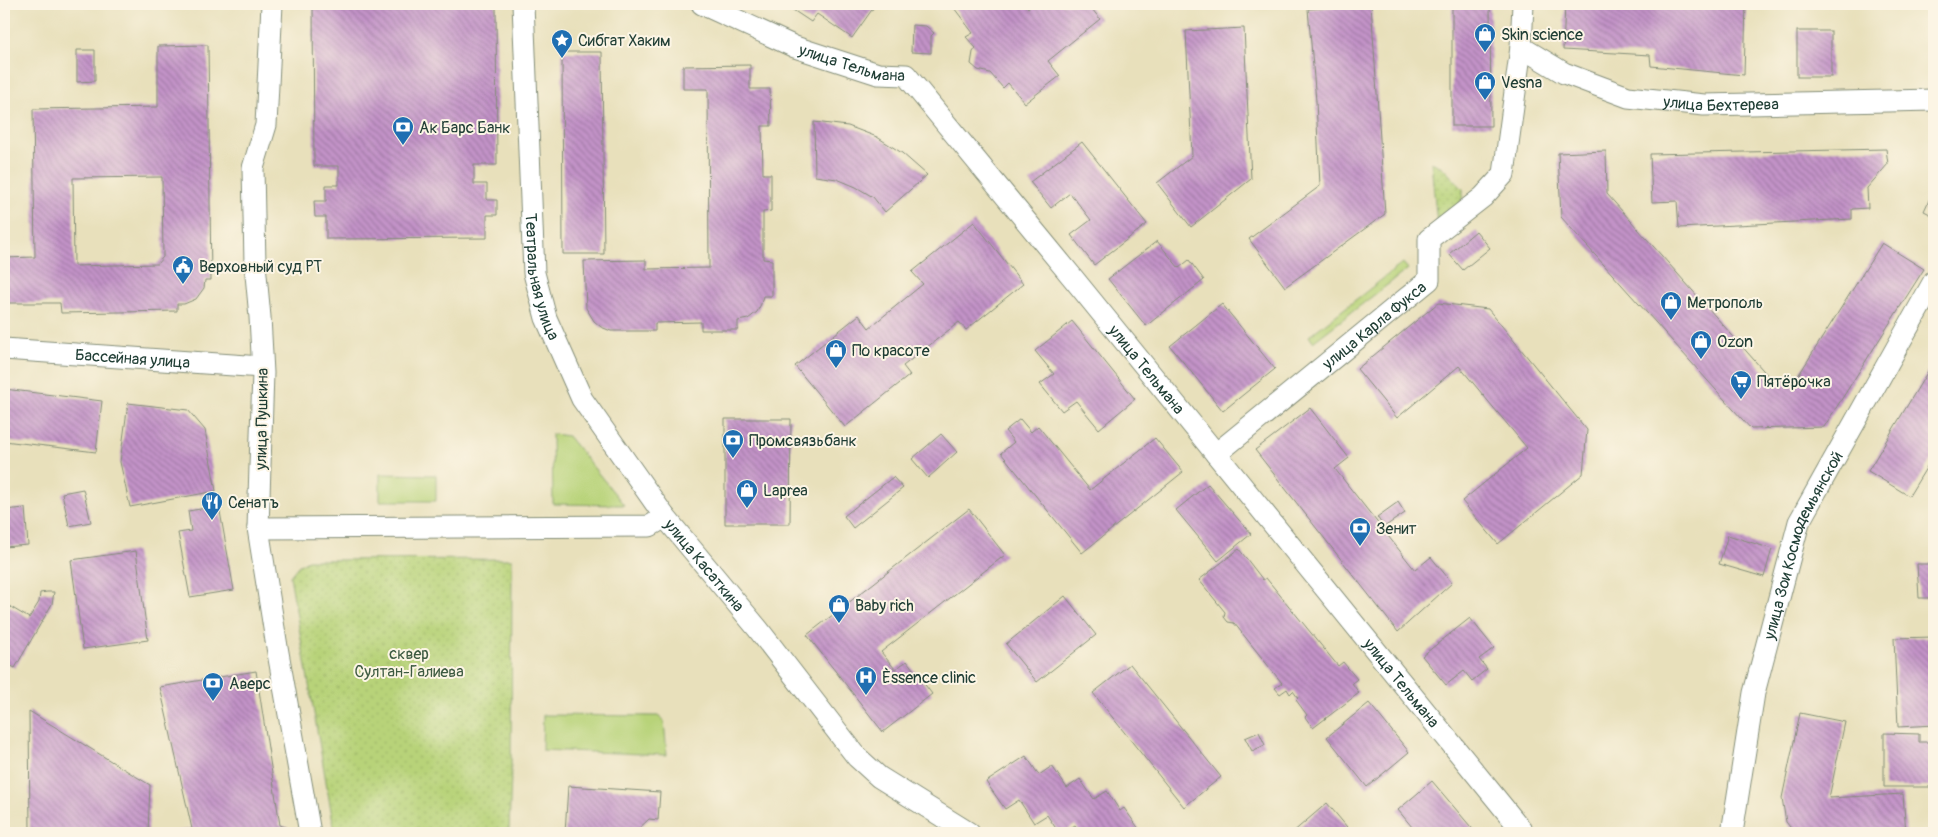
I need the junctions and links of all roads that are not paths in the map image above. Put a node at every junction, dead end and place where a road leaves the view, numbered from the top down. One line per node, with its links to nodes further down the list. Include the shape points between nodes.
1 (272, 4): 9 (street, улица Пушкина, via 266,125 253,168)
2 (523, 4): 11 (street, Театральная улица, via 534,272 546,318 582,399)
3 (702, 4): 10 (street, улица Тельмана, via 795,47 878,74 906,75)
4 (1522, 4): 5 (street, улица Карла Фукса)
5 (1521, 47): 6 (street, улица Бехтерева, via 1564,73 1628,97 1704,105); 10 (street, улица Карла Фукса, via 1504,174 1483,197 1429,239 1429,280)
6 (1934, 100)
7 (1934, 281): 16 (street, улица Зои Космодемьянской, via 1799,522 1754,693)
8 (4, 349): 9 (street, Бассейная улица)
9 (262, 367): 12 (street, улица Пушкина)
10 (1216, 454): 15 (street, улица Тельмана)
11 (665, 517): 12 (street, улица Касаткина, via 650,526); 14 (street, улица Касаткина, via 857,756 879,777)
12 (258, 528): 13 (street, улица Пушкина)
13 (310, 833)
14 (969, 833)
15 (1524, 833)
16 (1732, 833)

